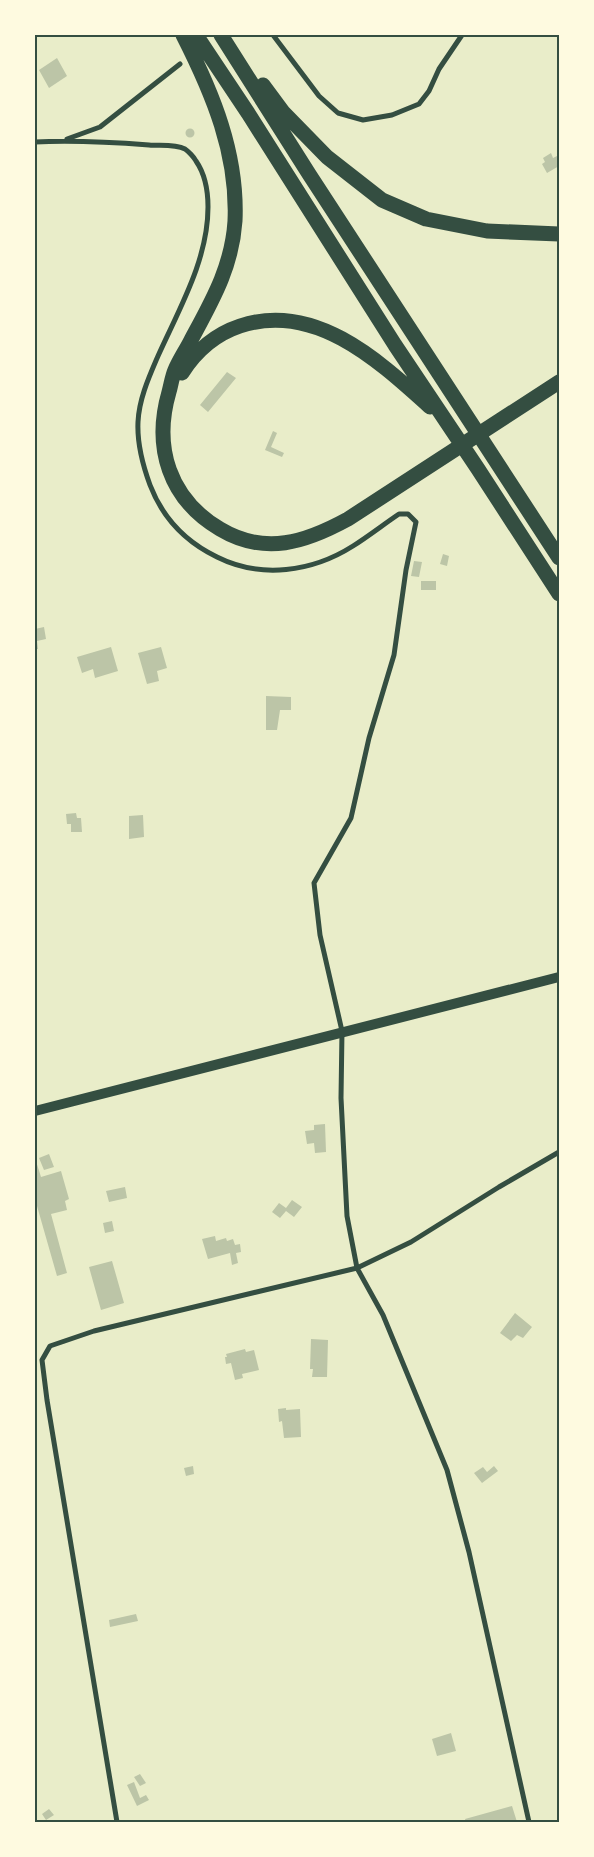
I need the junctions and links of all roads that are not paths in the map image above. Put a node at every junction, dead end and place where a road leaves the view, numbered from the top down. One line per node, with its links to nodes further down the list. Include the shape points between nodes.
1 (182, 35): 12 (highway, via 204,76 226,136 232,160 235,223 225,273 174,371)
2 (196, 35): 13 (highway)
3 (221, 35): 14 (highway)
4 (226, 35): 10 (highway, via 284,112 328,157 382,200 426,219 469,228)
5 (273, 35): 6 (street, via 319,96 338,113 363,120 392,115 420,104)
6 (462, 35)
7 (180, 64): 8 (street, via 100,127)
8 (64, 140): 9 (street); 17 (street, via 172,146 186,150 196,160 206,184 208,216 202,254 148,379 138,422 144,469 164,514 181,534 202,550 232,564 264,571 290,570 352,547 399,514 408,514 416,522 394,655 369,738 351,818 314,883 320,935)
9 (35, 142)
10 (559, 234)
11 (559, 382): 12 (highway, via 348,519 314,536 285,543 254,542 225,532 194,511 182,496 173,480 163,442 164,409)
12 (169, 393): 13 (highway, via 185,368 212,339 256,320 293,320 349,342)
13 (445, 419): 15 (highway)
14 (559, 558)
15 (559, 594)
16 (559, 977): 17 (main road)
17 (342, 1031): 18 (main road); 20 (street, via 341,1098 347,1216)
18 (35, 1110)
19 (559, 1152): 20 (street, via 411,1242)
20 (357, 1268): 21 (street, via 94,1331 50,1346 42,1360); 22 (street, via 383,1315 447,1470 469,1552)
21 (116, 1822)
22 (530, 1822)

